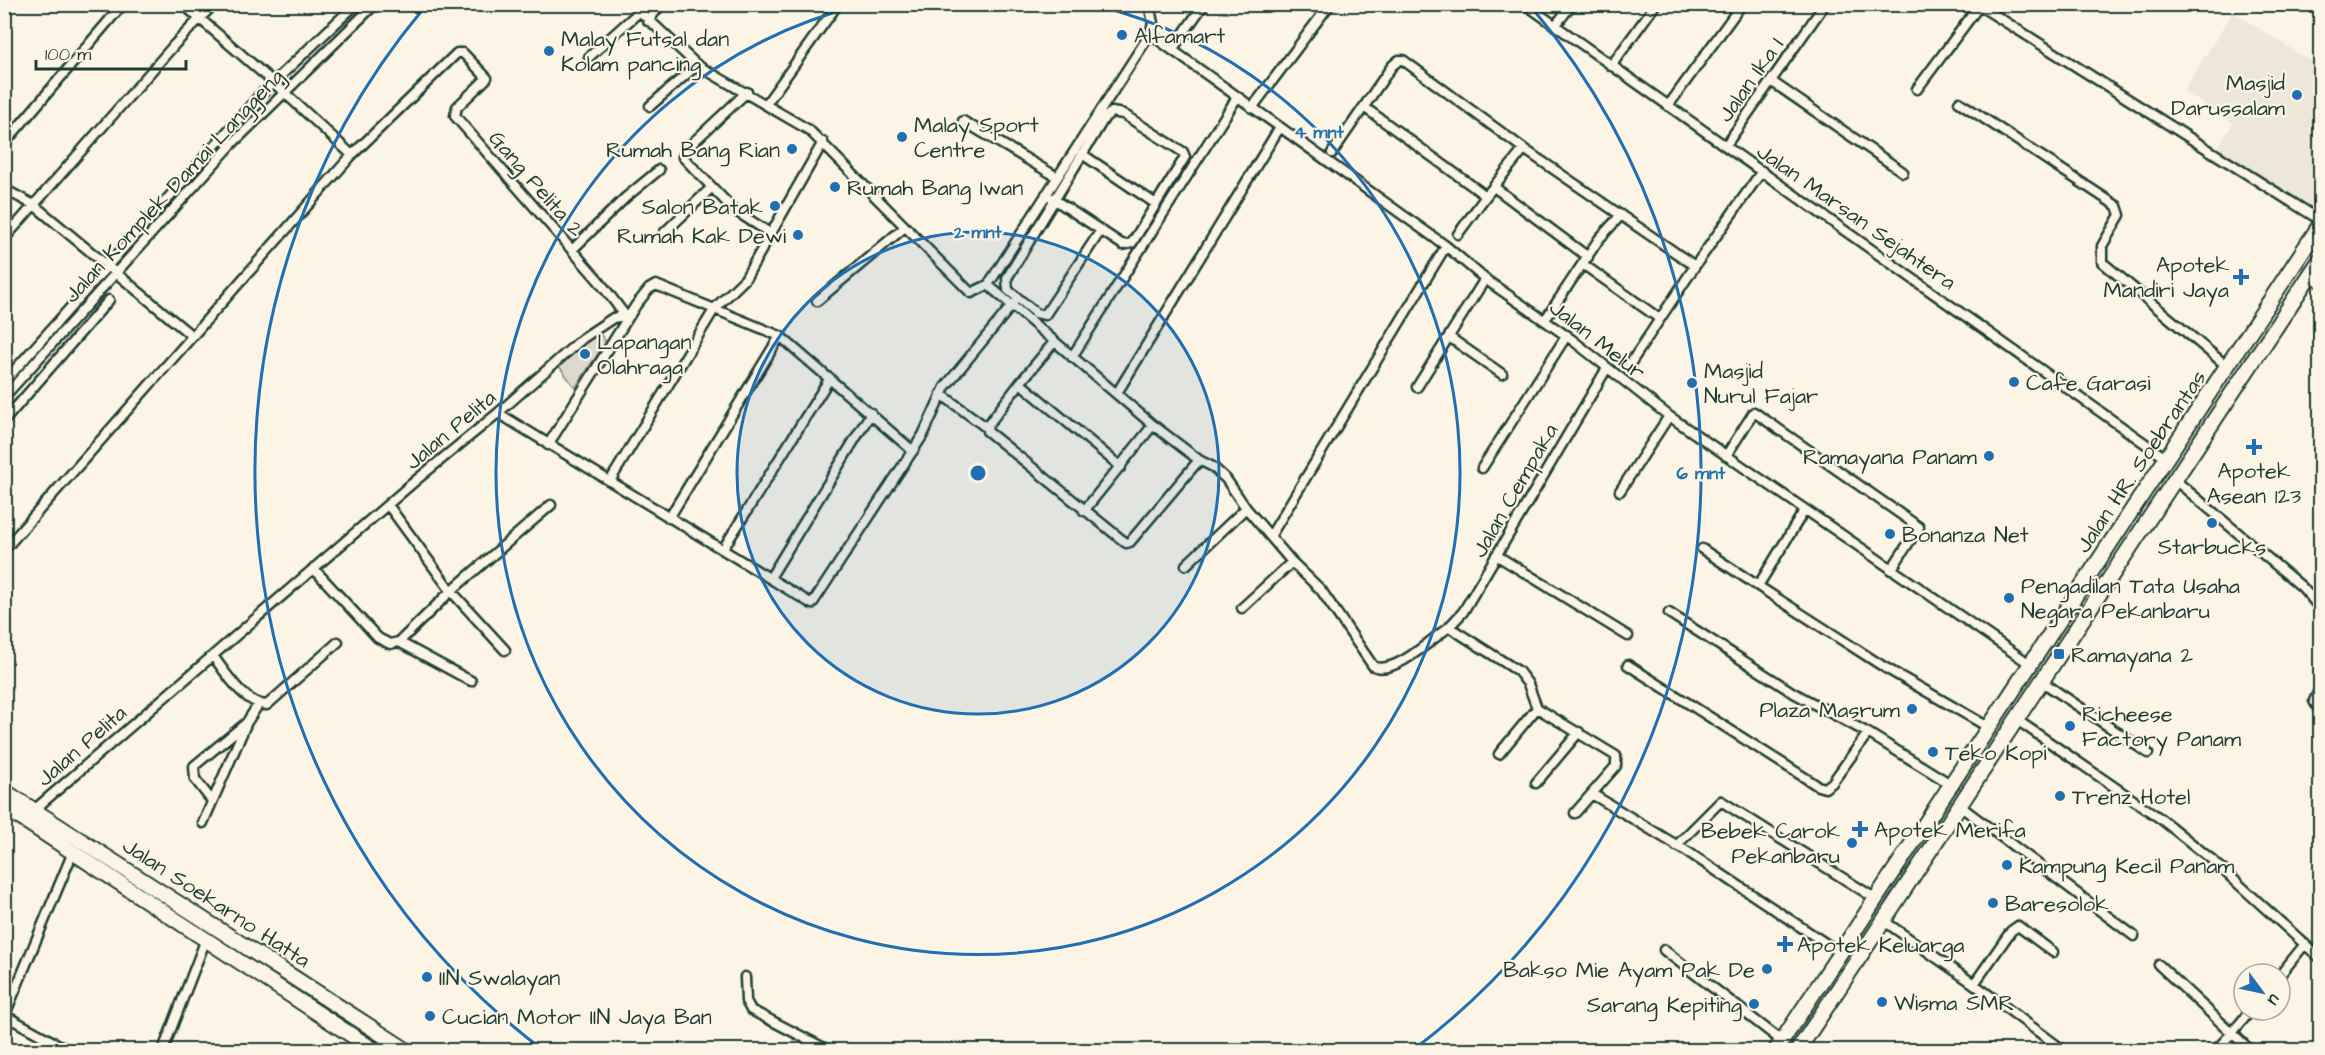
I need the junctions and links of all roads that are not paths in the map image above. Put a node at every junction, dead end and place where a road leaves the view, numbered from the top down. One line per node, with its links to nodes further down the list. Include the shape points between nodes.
1 (123, 4): 46 (street)
2 (183, 4): 21 (street)
3 (214, 4): 21 (street)
4 (356, 4): 25 (street, Jalan Komplek Damai Langgeng)
5 (375, 4): 26 (street, Jalan Komplek Damai Langgeng)
6 (632, 4): 20 (street)
7 (661, 4): 22 (street)
8 (838, 4): 38 (street)
9 (1149, 4): 24 (street, via 1153,23)
10 (1204, 4): 27 (street)
11 (1330, 4): 42 (street)
12 (1525, 4): 23 (street, Jalan Marsan Sejahtera)
13 (1572, 4): 23 (street)
14 (1656, 4): 30 (street)
15 (1742, 4): 40 (street)
16 (1825, 4): 31 (street, Jalan Ika I)
17 (2312, 4): 19 (street)
18 (1978, 5): 33 (street); 66 (street)
19 (2320, 10)
20 (639, 12): 22 (street); 28 (street)
21 (198, 19): 32 (street); 64 (street)
22 (648, 21): 29 (street)
23 (1555, 26): 30 (street, Jalan Marsan Sejahtera)
24 (1150, 34): 27 (street, Jalan Melur); 55 (street)
25 (319, 38): 26 (street); 32 (street, Jalan Komplek Damai Langgeng)
26 (327, 50): 34 (street, Jalan Komplek Damai Langgeng)
27 (1172, 50): 36 (street, Jalan Melur)
28 (589, 57)
29 (697, 65): 35 (street); 39 (street)
30 (1611, 66): 40 (street, Jalan Marsan Sejahtera)
31 (1771, 81): 47 (street, Jalan Ika I); 54 (street)
32 (273, 82): 34 (street); 59 (street, Jalan Komplek Damai Langgeng)
33 (1917, 89)
34 (284, 92): 51 (street); 62 (street, Jalan Komplek Damai Langgeng, via 232,144)
35 (747, 92): 38 (street); 57 (street, via 684,154 684,160)
36 (1236, 99): 42 (street, Jalan Melur); 101 (street)
37 (1959, 102): 103 (street, via 2117,206 2120,215 2102,246 2102,262)
38 (766, 104): 45 (street)
39 (650, 106)
40 (1668, 106): 47 (street, Jalan Marsan Sejahtera)
41 (1364, 107): 48 (street, via 1392,66 1403,60); 49 (street); 60 (street)
42 (1252, 108): 44 (street, Jalan Melur)
43 (963, 121): 55 (street)
44 (1280, 127): 74 (street, Jalan Melur); 110 (street)
45 (823, 142): 68 (street); 71 (street)
46 (4, 144)
47 (1725, 145): 53 (street, Jalan Marsan Sejahtera)
48 (1524, 149): 56 (street); 65 (street)
49 (1332, 153)
50 (1082, 154): 61 (street); 63 (street); 63 (street, via 1105,117 1117,112 1183,152 1185,158)
51 (352, 155): 75 (street, Gang Pelita 2, via 457,53 463,53 487,78 457,107 455,116); 95 (street)
52 (659, 170): 75 (street)
53 (1762, 171): 79 (street); 122 (street, Jalan Marsan Sejahtera)
54 (1903, 172)
55 (1057, 177): 61 (street)
56 (1494, 187): 60 (street); 77 (street)
57 (711, 188): 70 (street); 71 (street, via 734,210)
58 (4, 189): 64 (street)
59 (172, 194): 62 (street); 80 (street, Jalan Komplek Damai Langgeng)
60 (1486, 196): 72 (street)
61 (1050, 197): 69 (street); 69 (street, via 1006,282 1008,290 1036,313 1045,315); 84 (street)
62 (182, 203): 81 (street, Jalan Komplek Damai Langgeng)
63 (1156, 204): 69 (street, via 1132,243 1123,244)
64 (34, 205): 73 (street); 80 (street)
65 (1621, 215): 77 (street); 79 (street)
66 (2320, 220)
67 (2320, 225): 78 (main road, Jalan HR. Soebrantas)
68 (905, 227): 84 (street, via 969,293); 86 (street)
69 (1101, 230)
70 (664, 233)
71 (771, 233): 89 (street, via 745,279)
72 (1458, 234)
73 (4, 238)
74 (1446, 246): 82 (street, Jalan Melur); 135 (street)
75 (572, 250): 90 (street, Gang Pelita 2)
76 (2320, 260): 83 (main road, Jalan HR. Soebrantas)
77 (1586, 261): 92 (street); 93 (street)
78 (2295, 265): 83 (main road); 87 (main road, Jalan HR. Soebrantas)
79 (1695, 266): 92 (street)
80 (108, 267): 81 (street); 107 (street, Jalan Komplek Damai Langgeng)
81 (115, 274): 95 (street); 98 (street, Jalan Komplek Damai Langgeng)
82 (1485, 279): 93 (street, Jalan Melur); 97 (street)
83 (2316, 279): 91 (main road, Jalan HR. Soebrantas)
84 (988, 285): 88 (street)
85 (109, 300): 100 (street)
86 (817, 301)
87 (2269, 303): 91 (main road); 103 (main road, Jalan HR. Soebrantas)
88 (1013, 304): 99 (street); 111 (street)
89 (715, 308): 90 (street, Jalan Pelita, via 656,285); 96 (street, Jalan Pelita); 127 (street)
90 (627, 314): 113 (street, Jalan Pelita, via 612,318 582,338); 119 (street)
91 (2284, 314): 126 (main road, Jalan HR. Soebrantas)
92 (1660, 319): 102 (street)
93 (1545, 320): 94 (street, Jalan Melur)
94 (1566, 335): 104 (street, Jalan Melur); 125 (street)
95 (192, 336): 138 (street)
96 (780, 336): 106 (street, Jalan Pelita); 134 (street)
97 (1449, 337): 105 (street); 109 (street)
98 (53, 340): 100 (street); 112 (street, Jalan Komplek Damai Langgeng)
99 (1054, 342): 101 (street); 108 (street)
100 (65, 351): 116 (street)
101 (1072, 357): 110 (street)
102 (1628, 367)
103 (2228, 367): 122 (main road, Jalan HR. Soebrantas)
104 (1607, 368): 115 (street, Jalan Melur); 139 (street, Jalan Cempaka)
105 (1502, 374)
106 (830, 378): 114 (street, Jalan Pelita); 136 (street)
107 (4, 382)
108 (1020, 383): 118 (street); 124 (street)
109 (1417, 387)
110 (1117, 393): 117 (street)
111 (941, 394): 118 (street); 120 (street)
112 (4, 397)
113 (498, 413): 119 (street); 129 (street, Jalan Pelita)
114 (871, 413): 120 (street, Jalan Pelita); 144 (street)
115 (1669, 416): 121 (street, Jalan Melur); 128 (street)
116 (4, 421)
117 (1153, 425): 123 (street); 124 (street)
118 (987, 428): 132 (street)
119 (548, 445): 127 (street)
120 (913, 451): 144 (street, via 814,603)
121 (1726, 456): 133 (street, Jalan Melur); 143 (street, via 1754,412 1780,429 1919,527)
122 (2167, 459): 156 (main road, Jalan HR. Soebrantas)
123 (1199, 460): 131 (street, via 1226,479); 132 (street, via 1130,542 1120,541)
124 (1121, 467): 132 (street)
125 (1482, 468)
126 (2175, 480): 147 (street, via 2302,587); 159 (main road, Jalan HR. Soebrantas)
127 (610, 481): 134 (street)
128 (1620, 491)
129 (388, 505): 142 (street, Jalan Pelita); 146 (street)
130 (551, 505): 146 (street)
131 (1246, 508): 135 (street); 141 (street)
132 (1084, 510)
133 (1804, 511): 143 (street, Jalan Melur); 145 (street)
134 (669, 518): 136 (street)
135 (1271, 535): 140 (street)
136 (723, 549): 144 (street)
137 (1702, 549): 145 (street)
138 (4, 550)
139 (1496, 555): 150 (street, Jalan Cempaka); 151 (street)
140 (1292, 562): 148 (street); 150 (street, Jalan Cempaka, via 1321,591 1370,664 1378,669 1401,662)
141 (1186, 565)
142 (314, 568): 153 (street, via 378,638 390,644); 155 (street, Jalan Pelita)
143 (1891, 570): 156 (street, Jalan Melur)
144 (770, 578)
145 (1758, 586): 166 (street, via 1884,667)
146 (452, 591): 153 (street); 154 (street)
147 (2320, 608)
148 (1242, 609)
149 (1669, 614): 168 (street, via 1791,692)
150 (1449, 627): 162 (street, via 1518,671)
151 (1628, 636)
152 (338, 642): 161 (street, via 274,701)
153 (399, 642): 158 (street)
154 (505, 650)
155 (213, 656): 161 (street); 178 (street, Jalan Pelita)
156 (2030, 664): 166 (main road, Jalan HR. Soebrantas)
157 (1628, 665): 168 (street, via 1824,788 1832,783)
158 (471, 681)
159 (2041, 681): 164 (main road, Jalan HR. Soebrantas); 169 (street)
160 (2320, 688): 163 (street, via 2314,701)
161 (258, 705): 165 (street)
162 (1537, 708): 167 (street); 170 (street)
163 (2320, 712)
164 (2017, 720): 176 (main road, Jalan HR. Soebrantas); 187 (street, via 2161,819)
165 (247, 722): 175 (street); 175 (street, via 194,766 195,779)
166 (1990, 728): 172 (main road, Jalan HR. Soebrantas)
167 (1579, 732): 171 (street); 174 (street, via 1618,760)
168 (1868, 733): 172 (street)
169 (2148, 753)
170 (1499, 754)
171 (1536, 783)
172 (1952, 785): 183 (main road, Jalan HR. Soebrantas)
173 (4, 791): 178 (main road, Jalan Soekarno Hatta)
174 (1592, 794): 179 (street); 181 (street)
175 (212, 801): 180 (street)
176 (1960, 806): 184 (main road, Jalan HR. Soebrantas); 185 (street)
177 (4, 807): 182 (main road, Jalan Soekarno Hatta)
178 (34, 810): 193 (main road, Jalan Soekarno Hatta)
179 (1575, 813)
180 (203, 823)
181 (1676, 846): 183 (street, via 1721,801); 190 (street)
182 (73, 852): 186 (main road, Jalan Soekarno Hatta); 198 (street)
183 (1876, 899): 190 (main road, Jalan HR. Soebrantas)
184 (1884, 921): 197 (street); 207 (main road, Jalan HR. Soebrantas)
185 (2134, 936)
186 (206, 939): 196 (main road, Jalan Soekarno Hatta); 203 (street)
187 (2305, 944): 191 (street); 192 (street)
188 (1664, 950): 201 (street)
189 (2053, 952): 197 (street, via 2018,926)
190 (1840, 953): 201 (main road, Jalan HR. Soebrantas)
191 (2320, 958)
192 (2290, 962)
193 (276, 965): 196 (main road); 205 (main road, Jalan Soekarno Hatta)
194 (2159, 965): 200 (street)
195 (745, 977): 206 (street, via 746,1001 751,1010)
196 (267, 980): 204 (main road, Jalan Soekarno Hatta)
197 (1974, 984): 208 (street)
198 (5, 1016): 202 (street)
199 (2241, 1022): 200 (street)
200 (2232, 1033): 209 (street); 210 (street)
201 (1781, 1047)
202 (68, 1050)
203 (163, 1050)
204 (374, 1050)
205 (406, 1050)
206 (828, 1050)
207 (1798, 1050)
208 (2063, 1050)
209 (2216, 1050)
210 (2250, 1050)

